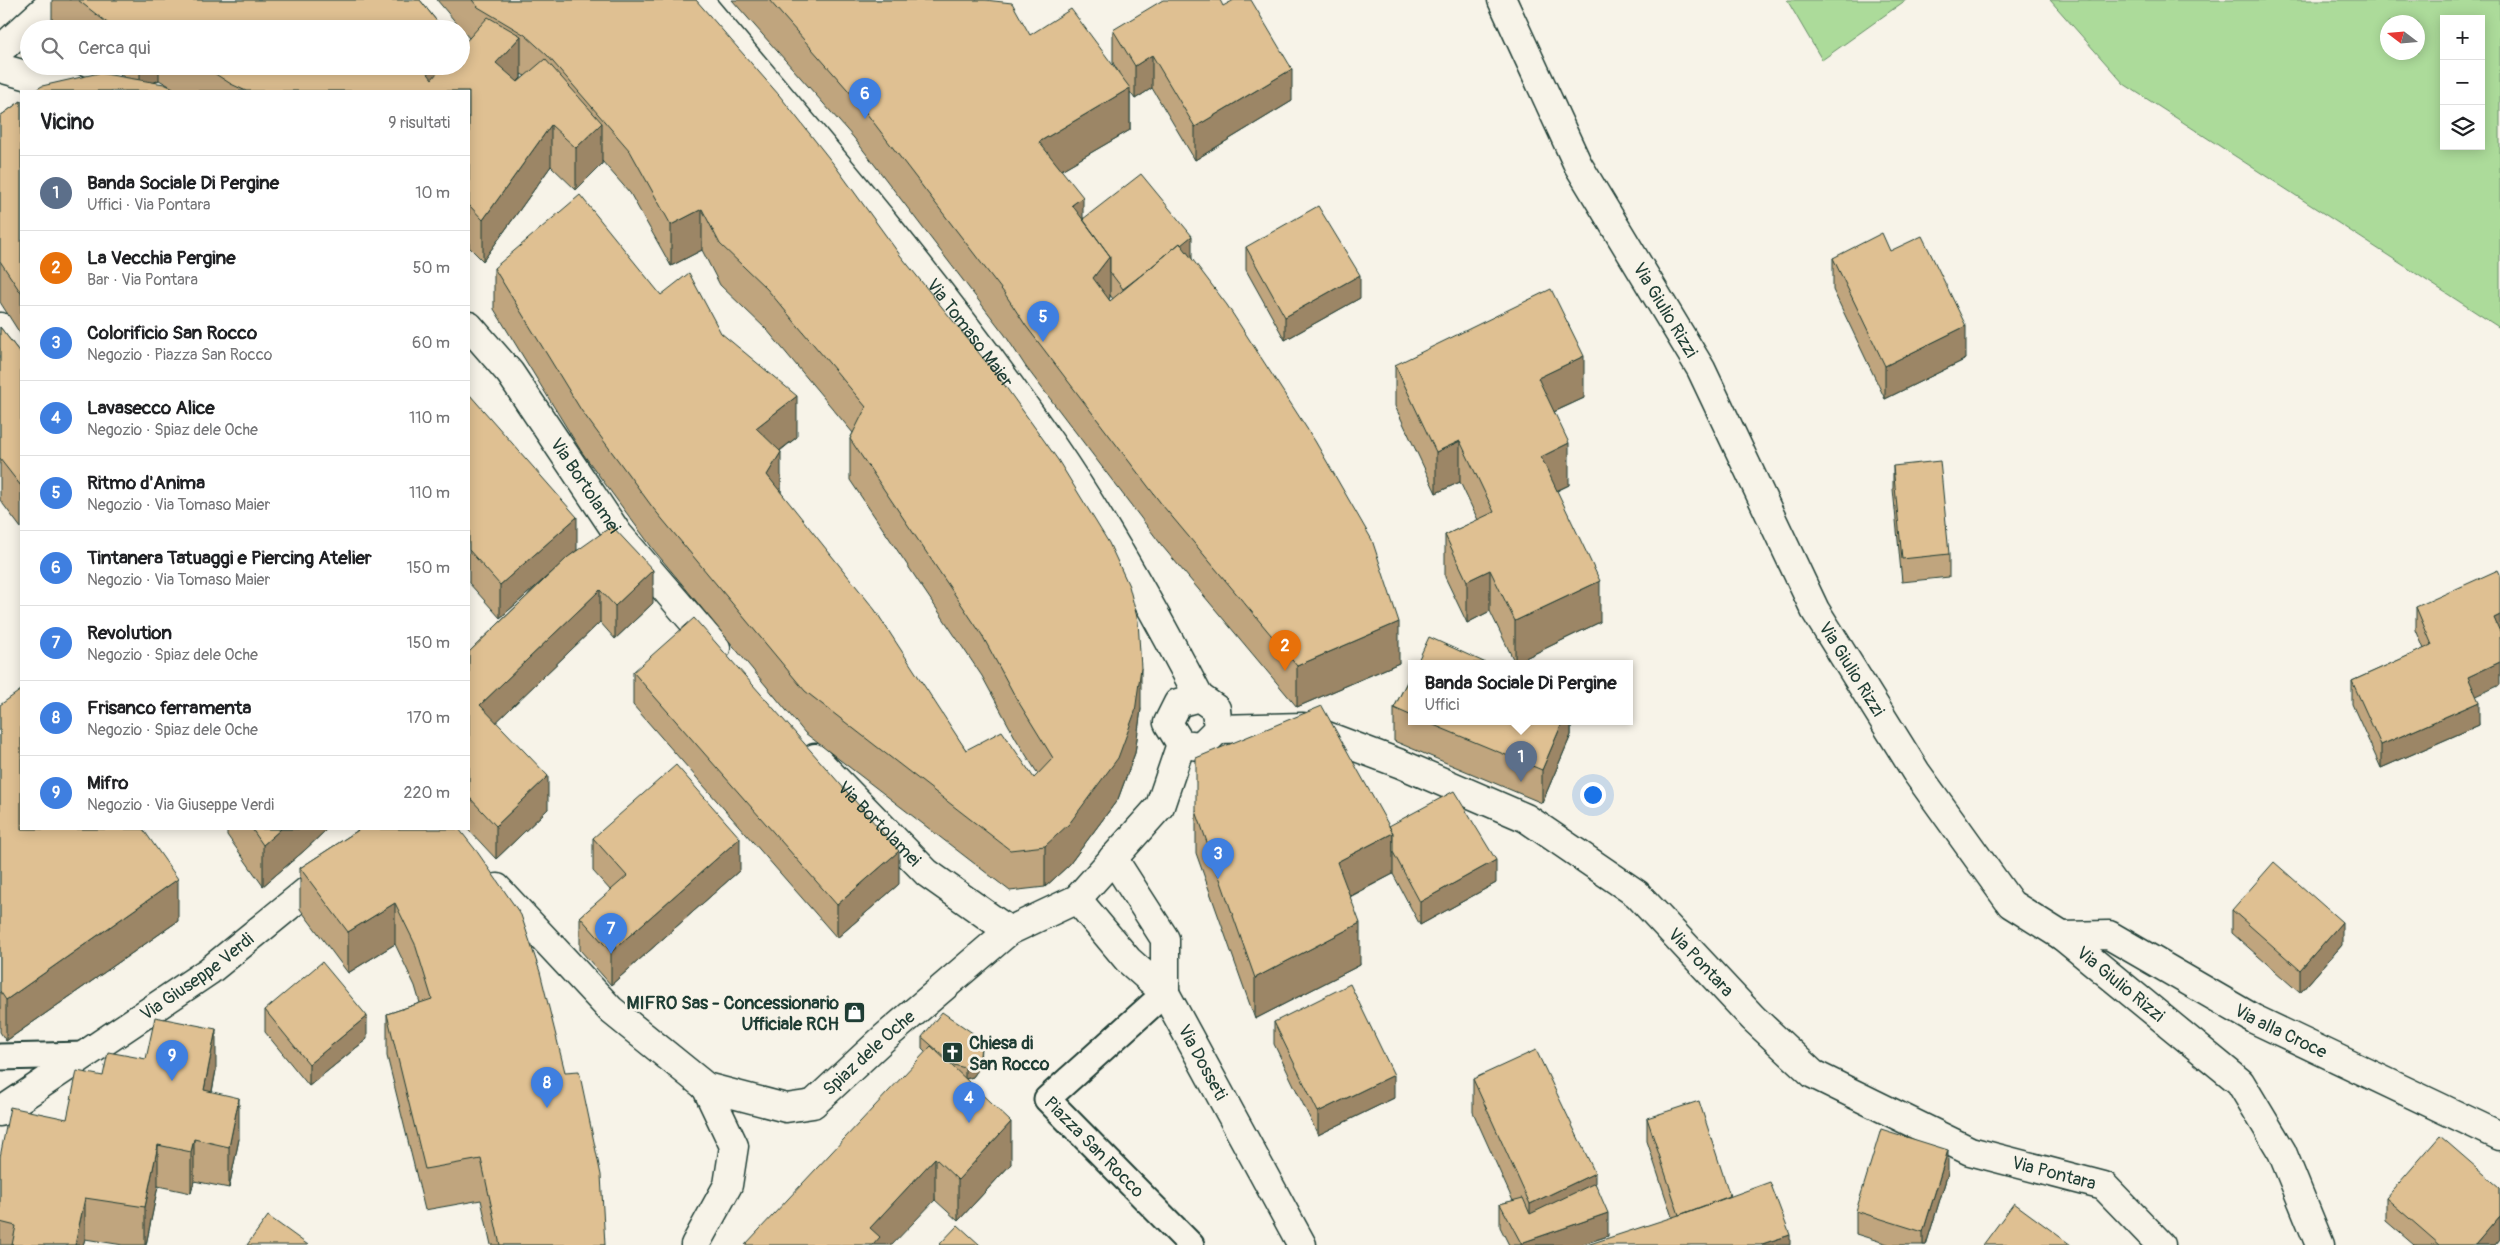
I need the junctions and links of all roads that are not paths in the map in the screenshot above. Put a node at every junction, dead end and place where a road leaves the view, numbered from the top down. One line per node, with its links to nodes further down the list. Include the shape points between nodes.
1 (698, 0): 17 (street, Via Tomaso Maier, via 851,180 1054,448 1153,608)
2 (1502, 0): 26 (street, Via Giulio Rizzi, via 1578,165 1702,369 1815,610 1916,772 2011,904)
3 (55, 1): 4 (street)
4 (34, 20)
5 (20, 32): 6 (street)
6 (0, 50)
7 (0, 68): 8 (street)
8 (20, 74)
9 (25, 75): 10 (street)
10 (79, 90)
11 (0, 327): 13 (street)
12 (470, 327): 14 (street, Via Bortolamei, via 510,373)
13 (20, 351)
14 (618, 534): 15 (street); 16 (street, Via Bortolamei)
15 (596, 554)
16 (735, 670)
17 (1199, 697): 18 (street, via 1216,709); 20 (street, via 1178,703 1168,723)
18 (1218, 729): 20 (street, via 1201,746); 36 (street, Via Pontara, via 1303,727 1401,764 1526,818 1637,894 1753,1018 1813,1074 1970,1150 2104,1186)
19 (794, 738): 25 (street, Via Bortolamei, via 927,873)
20 (1181, 744): 22 (street, via 1160,806)
21 (382, 830): 28 (street, Via Giuseppe Verdi, via 209,971)
22 (1113, 858): 24 (street); 27 (street, via 1165,939)
23 (482, 871): 30 (street, Spiaz dele Oche, via 611,1010)
24 (1077, 899): 25 (street); 27 (street, Via Dosseti, via 1128,960)
25 (1009, 931): 30 (street, Spiaz dele Oche, via 813,1104 786,1108)
26 (2062, 936): 32 (street, Via alla Croce, via 2109,935 2254,1019); 37 (street, Via Giulio Rizzi, via 2240,1082 2282,1152)
27 (1166, 993): 34 (lane, Piazza San Rocco, via 1047,1099); 35 (street, Via Dosseti)
28 (85, 1055): 29 (lane); 31 (street, Via Giuseppe Verdi)
29 (0, 1057)
30 (706, 1087): 33 (street, Spiaz dele Oche, via 734,1146 728,1185)
31 (0, 1112)
32 (2500, 1136)
33 (695, 1245)
34 (1191, 1245)
35 (1302, 1245)
36 (2161, 1245)
37 (2320, 1245)

